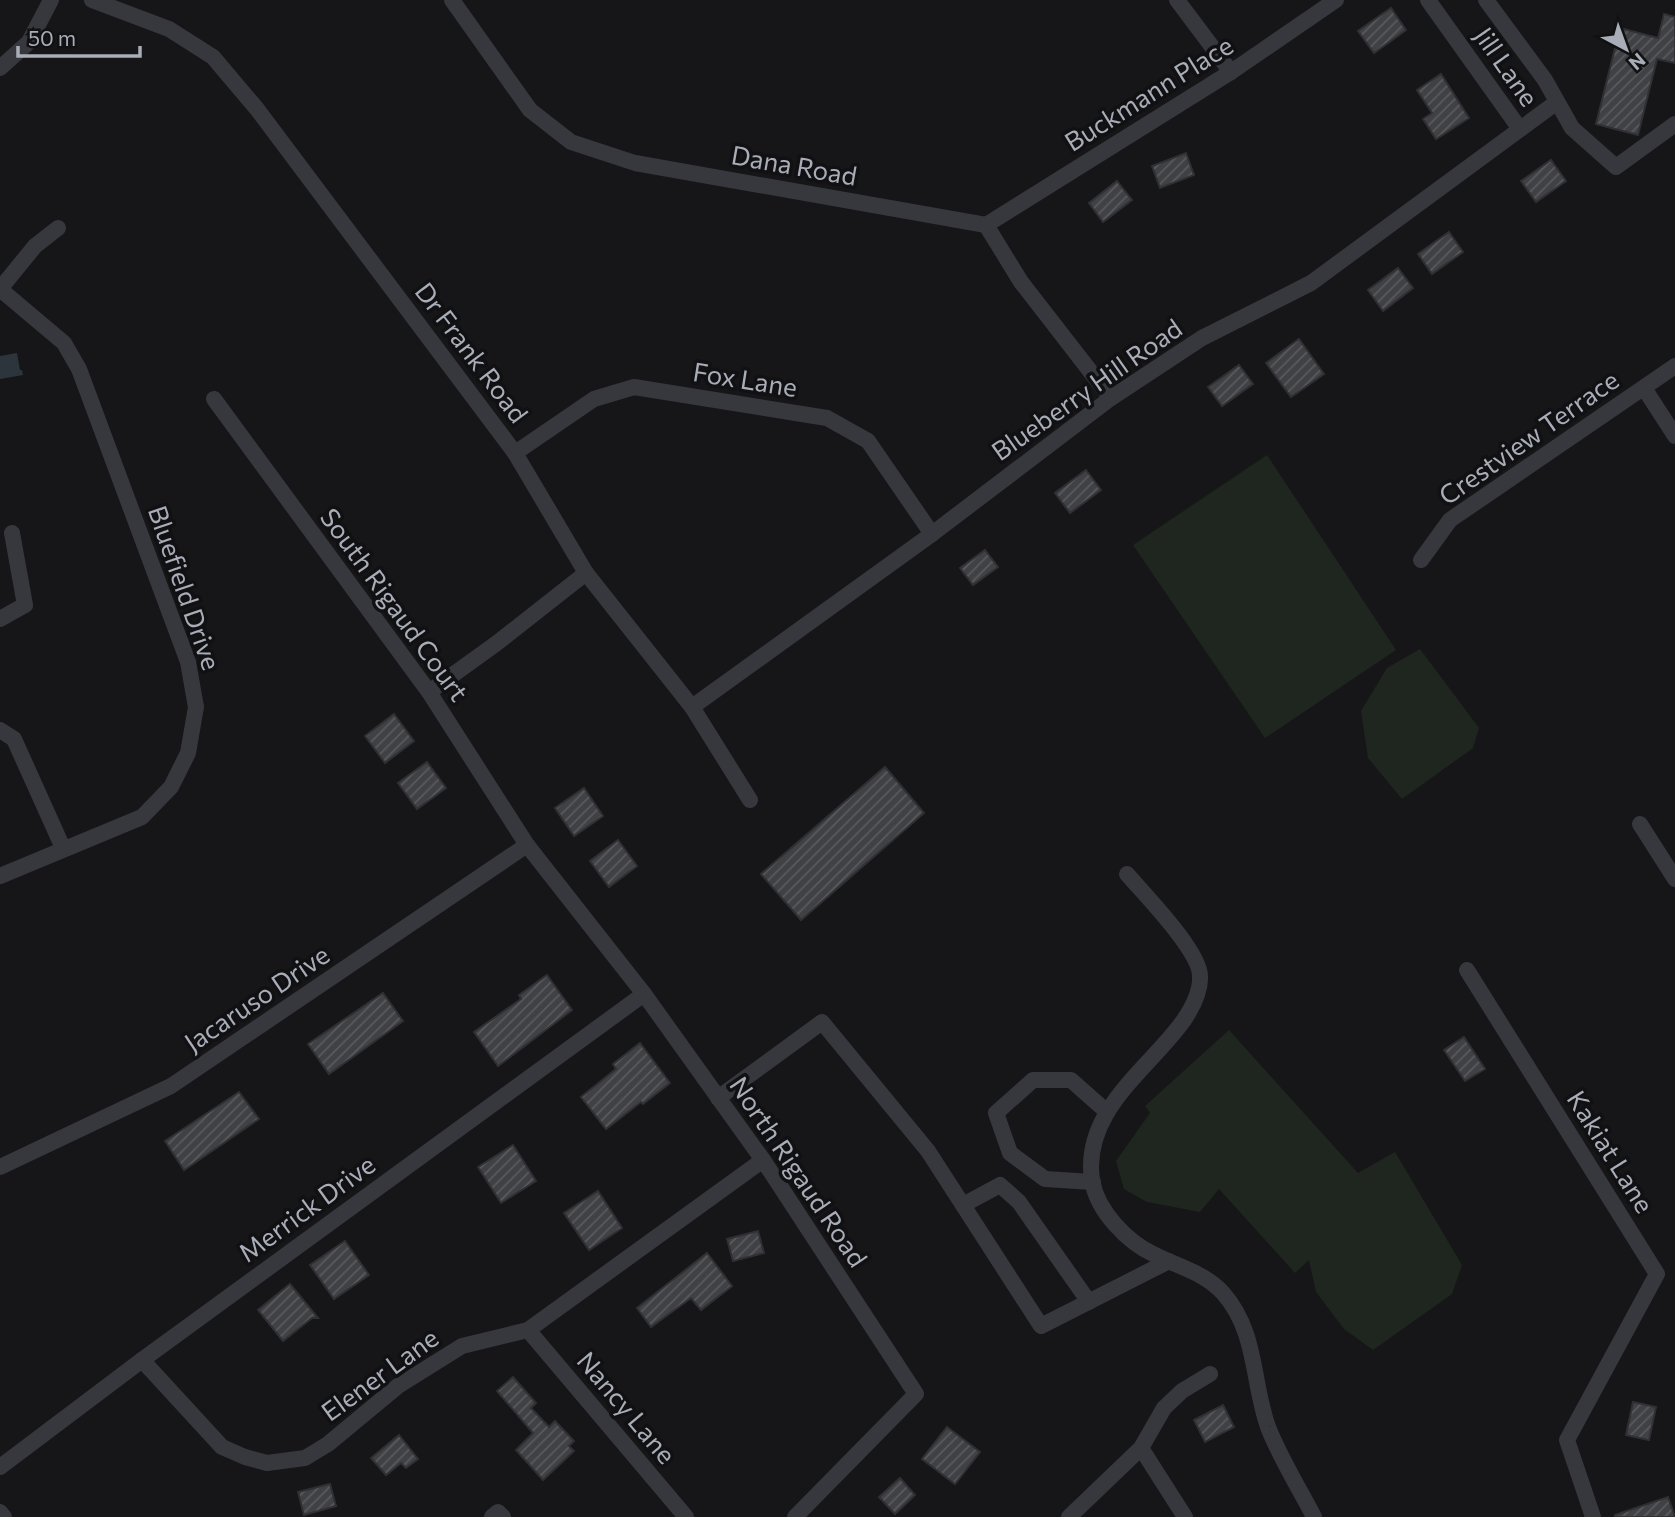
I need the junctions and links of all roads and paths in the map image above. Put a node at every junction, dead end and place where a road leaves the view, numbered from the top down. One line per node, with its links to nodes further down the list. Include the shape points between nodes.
1 (51, 0): 8 (street, via 29,42)
2 (93, 0): 21 (street, Dr Frank Road, via 169,29 213,57)
3 (452, 0): 13 (street, Dana Road, via 530,110 571,142 635,163)
4 (1177, 0): 9 (street)
5 (1336, 0): 9 (street, Buckmann Place)
6 (1428, 0): 12 (street, Jill Lane)
7 (1486, 0): 10 (street)
8 (0, 68)
9 (1231, 72): 13 (street, Buckmann Place)
10 (1558, 102): 11 (street, via 1572,128 1616,167); 12 (street, Blueberry Hill Road)
11 (1675, 124)
12 (1520, 129): 18 (street, Blueberry Hill Road, via 1311,283 1202,338)
13 (986, 225): 18 (street, via 1021,282)
14 (58, 228): 15 (street, via 35,246)
15 (0, 289): 33 (street, Bluefield Drive, via 64,343 79,369 188,662 196,707 188,753 171,787 142,817)
16 (1675, 366): 17 (street, Crestview Terrace)
17 (1644, 388): 20 (street); 24 (street, Crestview Terrace, via 1450,520)
18 (1111, 398): 23 (street, Blueberry Hill Road)
19 (214, 399): 27 (street, South Rigaud Court)
20 (1675, 436)
21 (515, 453): 23 (street, Fox Lane, via 594,399 634,387 827,418 868,441); 25 (street, Dr Frank Road)
22 (12, 533): 26 (street, via 26,605)
23 (932, 534): 28 (street, Blueberry Hill Road)
24 (1421, 560)
25 (586, 573): 27 (street); 28 (street, Dr Frank Road)
26 (0, 619)
27 (429, 692): 32 (street, South Rigaud Court)
28 (692, 707): 30 (street, Dr Frank Road)
29 (0, 730): 33 (street, via 14,739)
30 (750, 800)
31 (1640, 824): 36 (street)
32 (527, 845): 38 (street, North Rigaud Road); 42 (street, Jacaruso Drive, via 171,1086)
33 (63, 848): 35 (street, Bluefield Drive)
34 (1127, 874): 40 (street, via 1189,947 1201,975 1194,1005 1176,1031)
35 (0, 876)
36 (1675, 879)
37 (1467, 970): 61 (street, Kakiat Lane, via 1657,1274 1567,1440)
38 (644, 994): 39 (street, North Rigaud Road); 48 (street, Merrick Drive)
39 (718, 1098): 41 (street, North Rigaud Road); 44 (street, via 822,1022 928,1151)
40 (1106, 1111): 43 (street, via 1093,1148); 43 (street, via 1071,1080 1033,1080 996,1113 1010,1153 1045,1179)
41 (762, 1160): 47 (street, Elener Lane); 57 (street, North Rigaud Road, via 916,1394)
42 (0, 1167)
43 (1093, 1182): 45 (street, via 1108,1215 1125,1234)
44 (962, 1205): 46 (street, via 1000,1185 1019,1202); 46 (street, via 1041,1326)
45 (1169, 1261): 46 (street); 60 (street, via 1200,1274 1222,1291 1245,1325 1268,1427)
46 (1089, 1302)
47 (528, 1330): 48 (street, Elener Lane, via 462,1346 398,1386 317,1452 267,1463 222,1447); 56 (street, Nancy Lane)
48 (142, 1360): 51 (street, Merrick Drive)
49 (1210, 1374): 50 (street, via 1164,1408)
50 (1141, 1448): 58 (street); 59 (street)
51 (0, 1467)
52 (0, 1512): 53 (street)
53 (4, 1517)
54 (492, 1517): 55 (street, via 498,1512)
55 (503, 1517)
56 (685, 1517)
57 (795, 1517)
58 (1069, 1517)
59 (1185, 1517)
60 (1314, 1517)
61 (1593, 1517)

